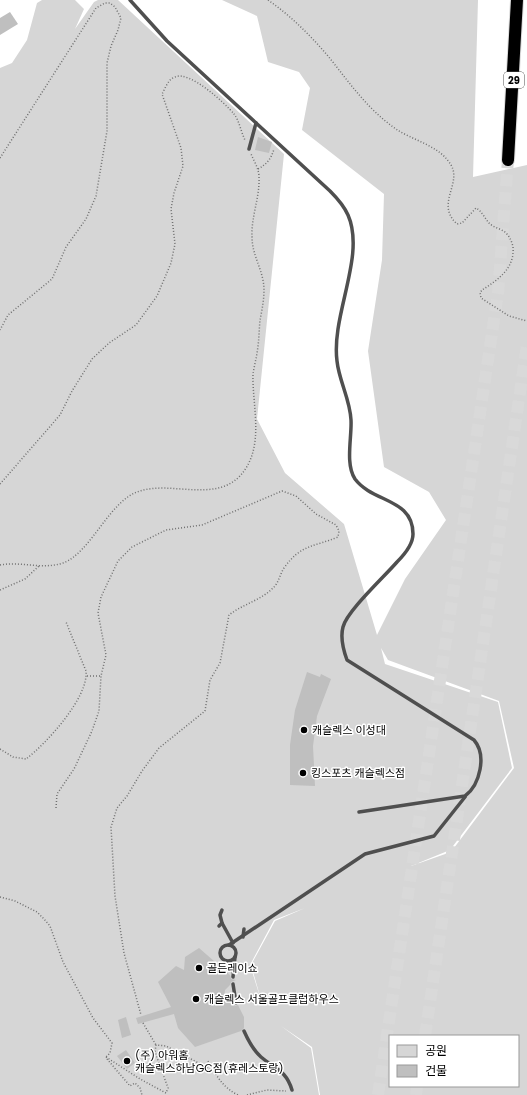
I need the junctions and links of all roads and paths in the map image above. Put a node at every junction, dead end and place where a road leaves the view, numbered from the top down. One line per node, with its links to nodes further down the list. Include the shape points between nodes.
1 (130, 0): 4 (lane, via 167,41)
2 (268, 0): 10 (path, via 312,38 377,114 395,128 436,150 450,162 454,175 448,206 457,224 462,223 476,208 489,223 506,233 512,244 511,264 503,274 482,290 481,298 509,316)
3 (517, 0): 8 (highway, 29)
4 (256, 123): 5 (lane); 20 (lane, via 330,191 348,214 354,238 353,252 338,323 336,360 351,418 351,469 361,486 404,509 412,525 411,543 403,556 343,626 343,650 348,660 465,734 480,747 480,772 472,792)
5 (249, 149): 9 (path); 12 (path, via 234,114 194,79 174,77 167,84 162,94 180,148 183,166 174,193 172,209 175,244 171,263 157,296 136,325 109,343 92,359 60,415)
6 (274, 149): 9 (path, via 266,165)
7 (0, 158): 11 (path, via 96,8 104,3 110,3 121,18 107,63 107,131 96,196 86,219 66,247 52,279 8,315)
8 (508, 160)
9 (258, 169): 14 (path, via 260,177 252,236 254,254 264,289 253,374 256,411 249,461 240,475 230,485 223,487 198,490 155,488 138,491 112,512 78,554 64,563)
10 (527, 321)
11 (0, 330)
12 (0, 484)
13 (0, 565): 14 (path, via 12,563)
14 (39, 566): 15 (path, via 25,579)
15 (0, 590)
16 (66, 622): 17 (path, via 72,632)
17 (86, 676): 18 (path); 19 (path, via 66,719 37,751 26,759 13,758)
18 (101, 676): 21 (path, via 98,711 92,731 74,769 57,794); 32 (path, via 106,655 98,613 101,597 118,561 132,547 166,530 202,525 282,491 296,496 308,508 336,525 338,537 302,549 282,570 275,587 229,615 220,662 210,680 205,711 159,748 117,808 111,833 115,896 124,953)
19 (0, 749)
20 (465, 796): 22 (lane); 26 (lane, via 434,836 365,854)
21 (56, 808)
22 (358, 812)
23 (0, 897): 36 (path, via 15,901 36,912 50,926 63,962 92,1018 112,1043 110,1053)
24 (222, 910): 27 (lane, via 220,924)
25 (244, 929): 26 (lane)
26 (243, 936): 27 (lane)
27 (231, 944): 28 (lane); 28 (lane, via 221,948 220,956 223,960 229,961)
28 (235, 956): 29 (lane)
29 (233, 977)
30 (234, 984): 31 (lane)
31 (236, 1003)
32 (140, 1015)
33 (144, 1023): 35 (path)
34 (244, 1031): 41 (lane, via 259,1056 289,1079)
35 (156, 1045): 38 (path, via 166,1046); 39 (path, via 155,1052 168,1092)
36 (106, 1057): 39 (path); 40 (path, via 130,1086)
37 (208, 1061): 38 (path)
38 (214, 1071): 43 (path, via 229,1091)
39 (140, 1079): 40 (path)
40 (135, 1083): 42 (path)
41 (292, 1090): 44 (path, via 267,1090)
42 (142, 1095)
43 (238, 1095)
44 (247, 1095)

